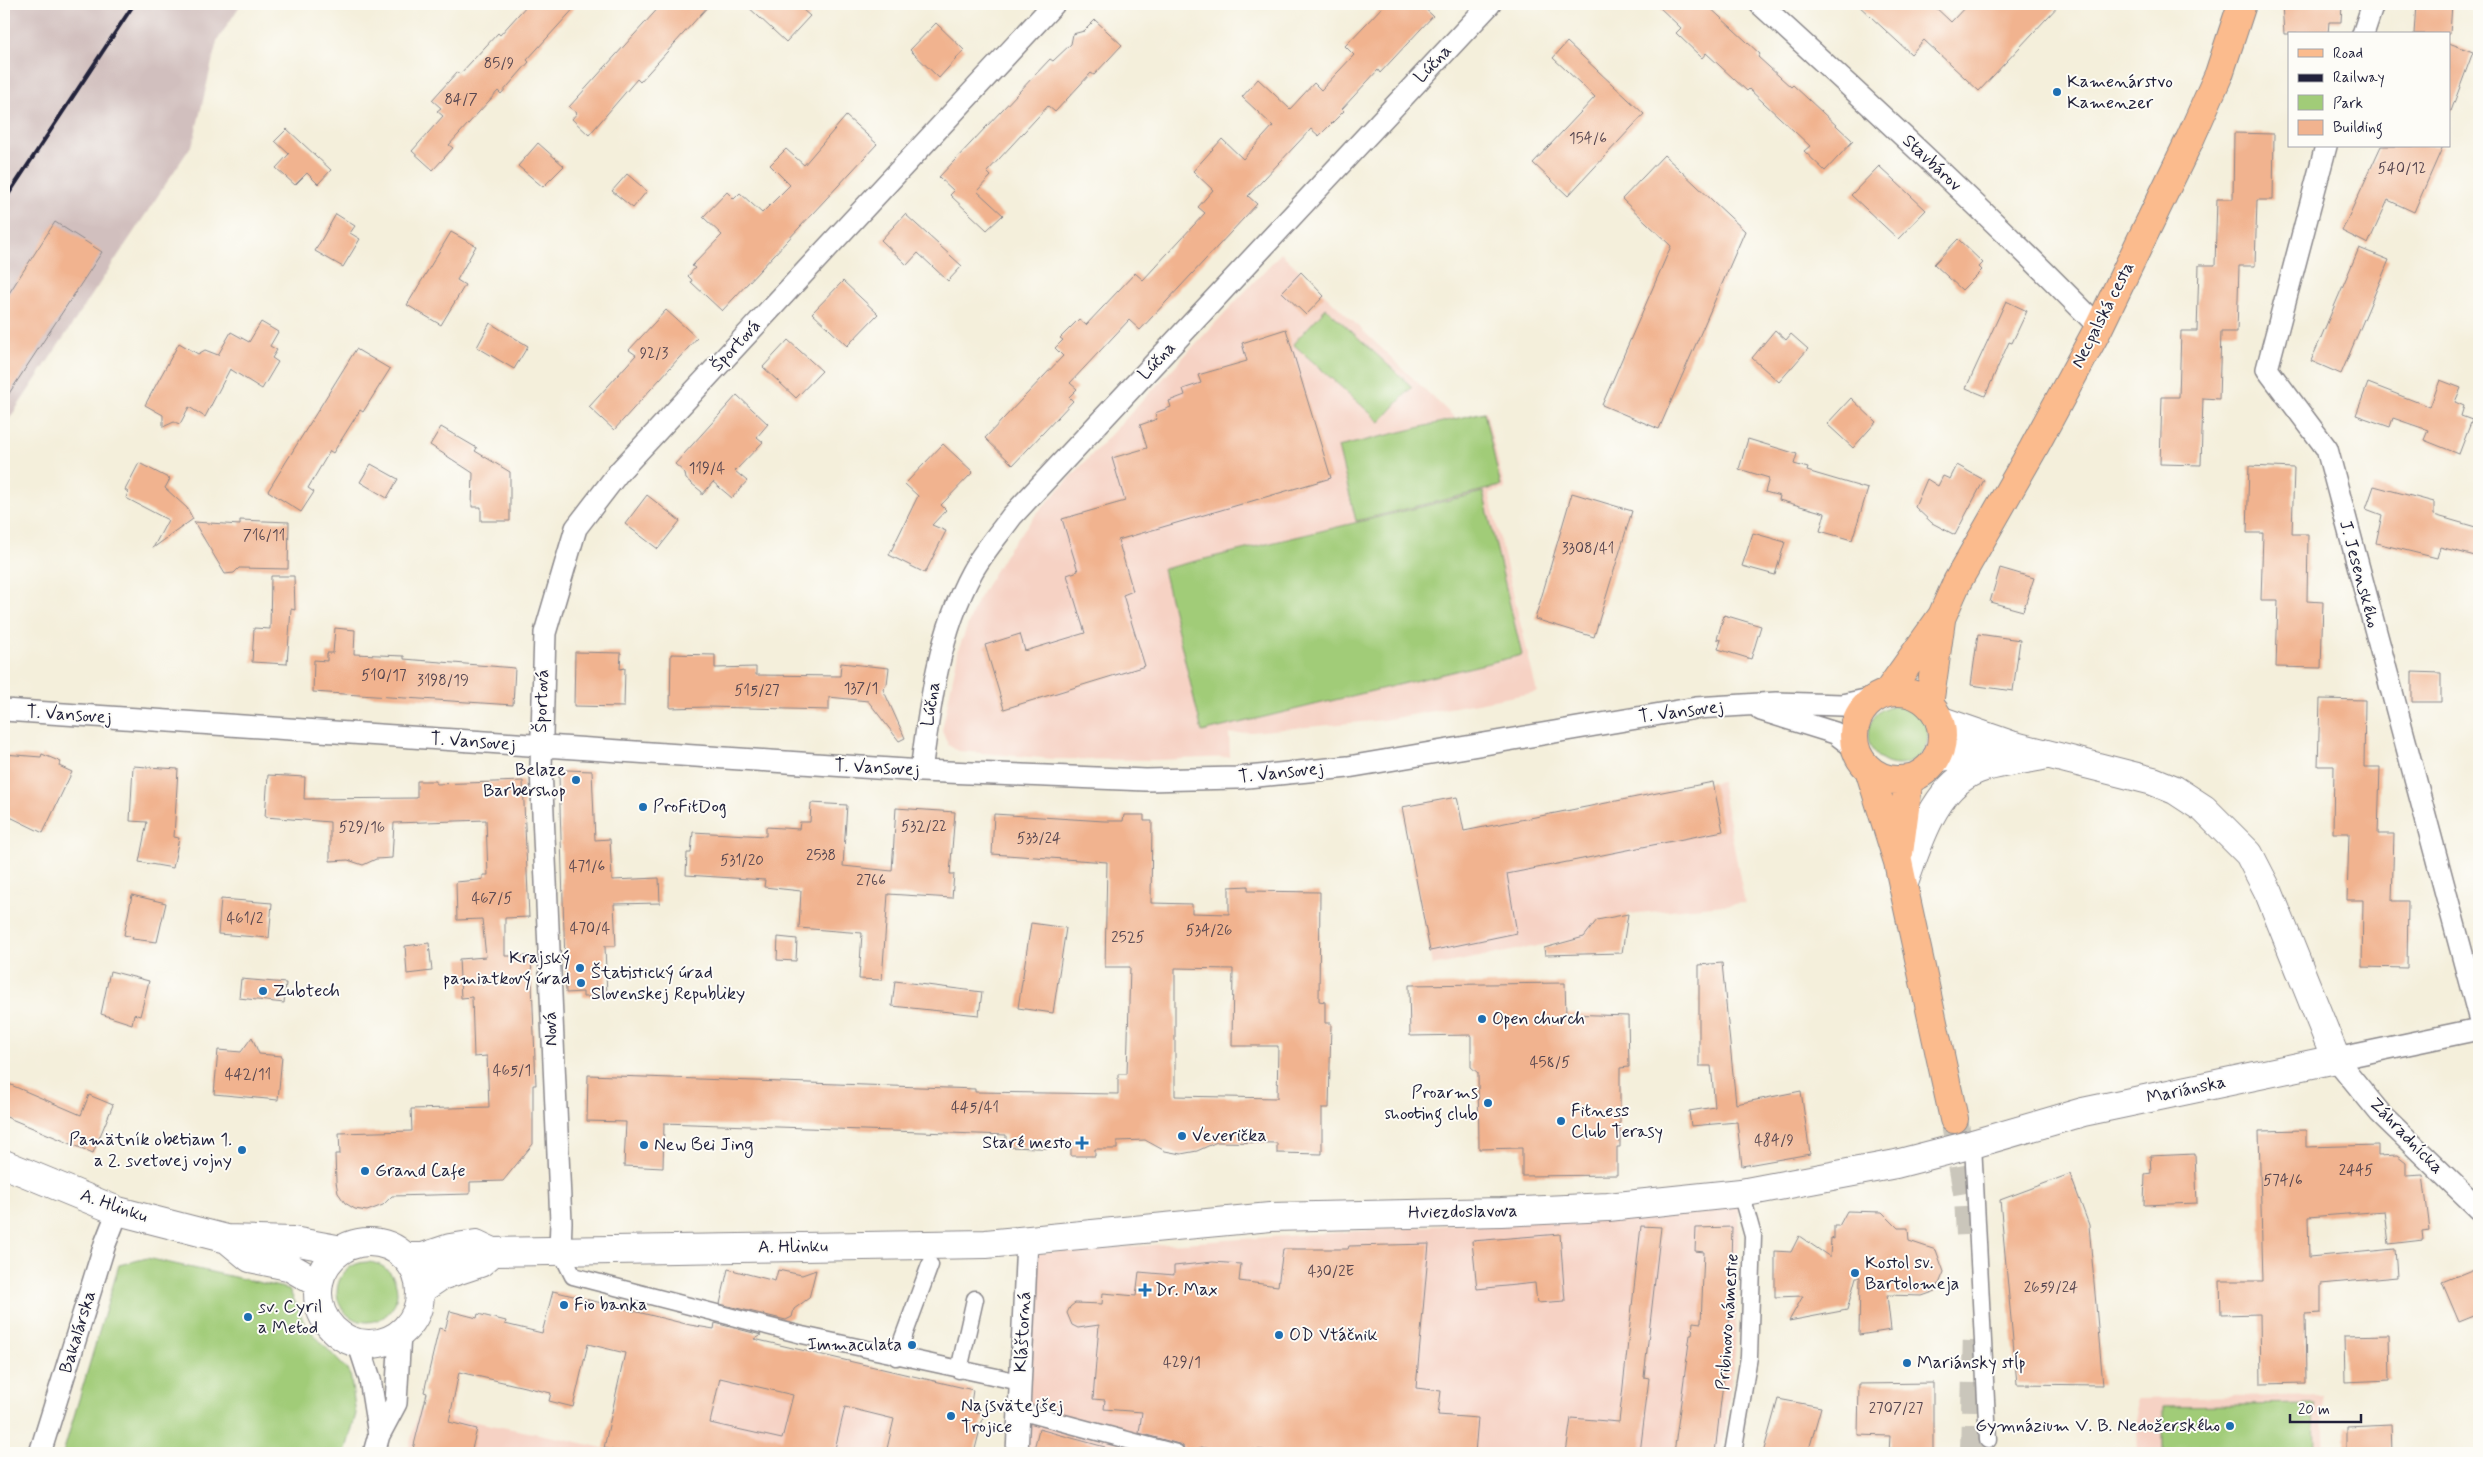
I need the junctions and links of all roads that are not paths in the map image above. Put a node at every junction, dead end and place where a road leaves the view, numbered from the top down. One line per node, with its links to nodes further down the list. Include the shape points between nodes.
1 (1054, 4): 15 (street, Športová, via 619,472 576,528 545,633)
2 (1490, 4): 19 (street, Lúčna, via 1012,516 972,571 944,638)
3 (1760, 4): 8 (street, Stavbárov, via 2029,255)
4 (2242, 4): 8 (main road, Necpalská cesta, via 2219,74)
5 (2373, 4): 6 (street)
6 (2364, 32)
7 (2325, 148): 22 (street, J. Jesenského, via 2268,368 2327,449)
8 (2099, 327): 9 (main road, Necpalská cesta, via 2034,449 1957,582)
9 (1942, 616): 10 (main road, Necpalská cesta); 13 (main road, Necpalská cesta)
10 (1881, 696): 11 (street, T. Vansovej, via 1842,705 1776,703); 13 (main road, via 1910,693); 18 (main road, via 1864,707 1857,720 1854,734)
11 (1746, 706): 18 (street, T. Vansovej, via 1835,733); 19 (street, T. Vansovej, via 1696,708 1348,767 1237,778 1146,780)
12 (4, 710): 15 (street, T. Vansovej)
13 (1934, 712): 14 (street); 17 (main road, via 1941,743)
14 (2011, 745): 16 (street); 17 (street)
15 (541, 747): 19 (street, T. Vansovej); 35 (street, Nová)
16 (2045, 755): 21 (street, via 1983,767 1967,775 1935,806); 24 (street, via 2153,781 2204,809 2226,828 2249,854 2269,893)
17 (1936, 758): 20 (main road, via 1922,772)
18 (1862, 759): 20 (main road, via 1888,778); 21 (main road)
19 (921, 771)
20 (1909, 778): 21 (main road)
21 (1900, 874): 25 (main road)
22 (2479, 1017)
23 (2479, 1030): 24 (street, Mariánska)
24 (2336, 1059): 26 (street, Mariánska, via 2083,1112); 30 (street, Záhradnícka, via 2380,1113)
25 (1954, 1119)
26 (1973, 1144): 28 (street, Mariánska); 48 (street)
27 (4, 1164): 31 (street, A. Hlinku)
28 (1896, 1164): 29 (street, Hviezdoslavova)
29 (1741, 1194): 33 (street, Hviezdoslavova, via 1608,1207 1501,1212 1270,1216); 53 (street, Pribinovo námestie, via 1753,1236 1750,1348)
30 (2479, 1209)
31 (118, 1211): 32 (street, A. Hlinku); 50 (street, Bakalárska, via 104,1244)
32 (227, 1239): 34 (street, A. Hlinku, via 293,1241); 39 (street, A. Hlinku, via 250,1258 288,1266)
33 (1027, 1241): 35 (street, A. Hlinku); 46 (street, Kláštorná)
34 (342, 1250): 37 (street, A. Hlinku, via 375,1242); 39 (street, via 327,1264)
35 (560, 1250): 36 (street, A. Hlinku); 44 (street, via 573,1276 710,1313)
36 (493, 1252): 37 (street, A. Hlinku, via 476,1244 423,1257); 40 (street, via 480,1263 441,1276)
37 (405, 1257): 40 (street, via 416,1274)
38 (930, 1265): 44 (street)
39 (319, 1284): 43 (street, via 318,1300 326,1321 338,1333)
40 (420, 1290): 42 (street, via 416,1312)
41 (975, 1299): 45 (street)
42 (400, 1333): 43 (street, via 380,1342); 49 (street, via 396,1403)
43 (358, 1342): 49 (street, via 370,1379)
44 (896, 1357): 45 (street)
45 (959, 1370): 46 (street)
46 (1020, 1382): 47 (street, Kláštorná)
47 (1019, 1411): 51 (street, Kláštorná); 52 (street)
48 (1988, 1440)
49 (376, 1444)
50 (40, 1453)
51 (1017, 1453)
52 (1176, 1453)
53 (1732, 1453)

